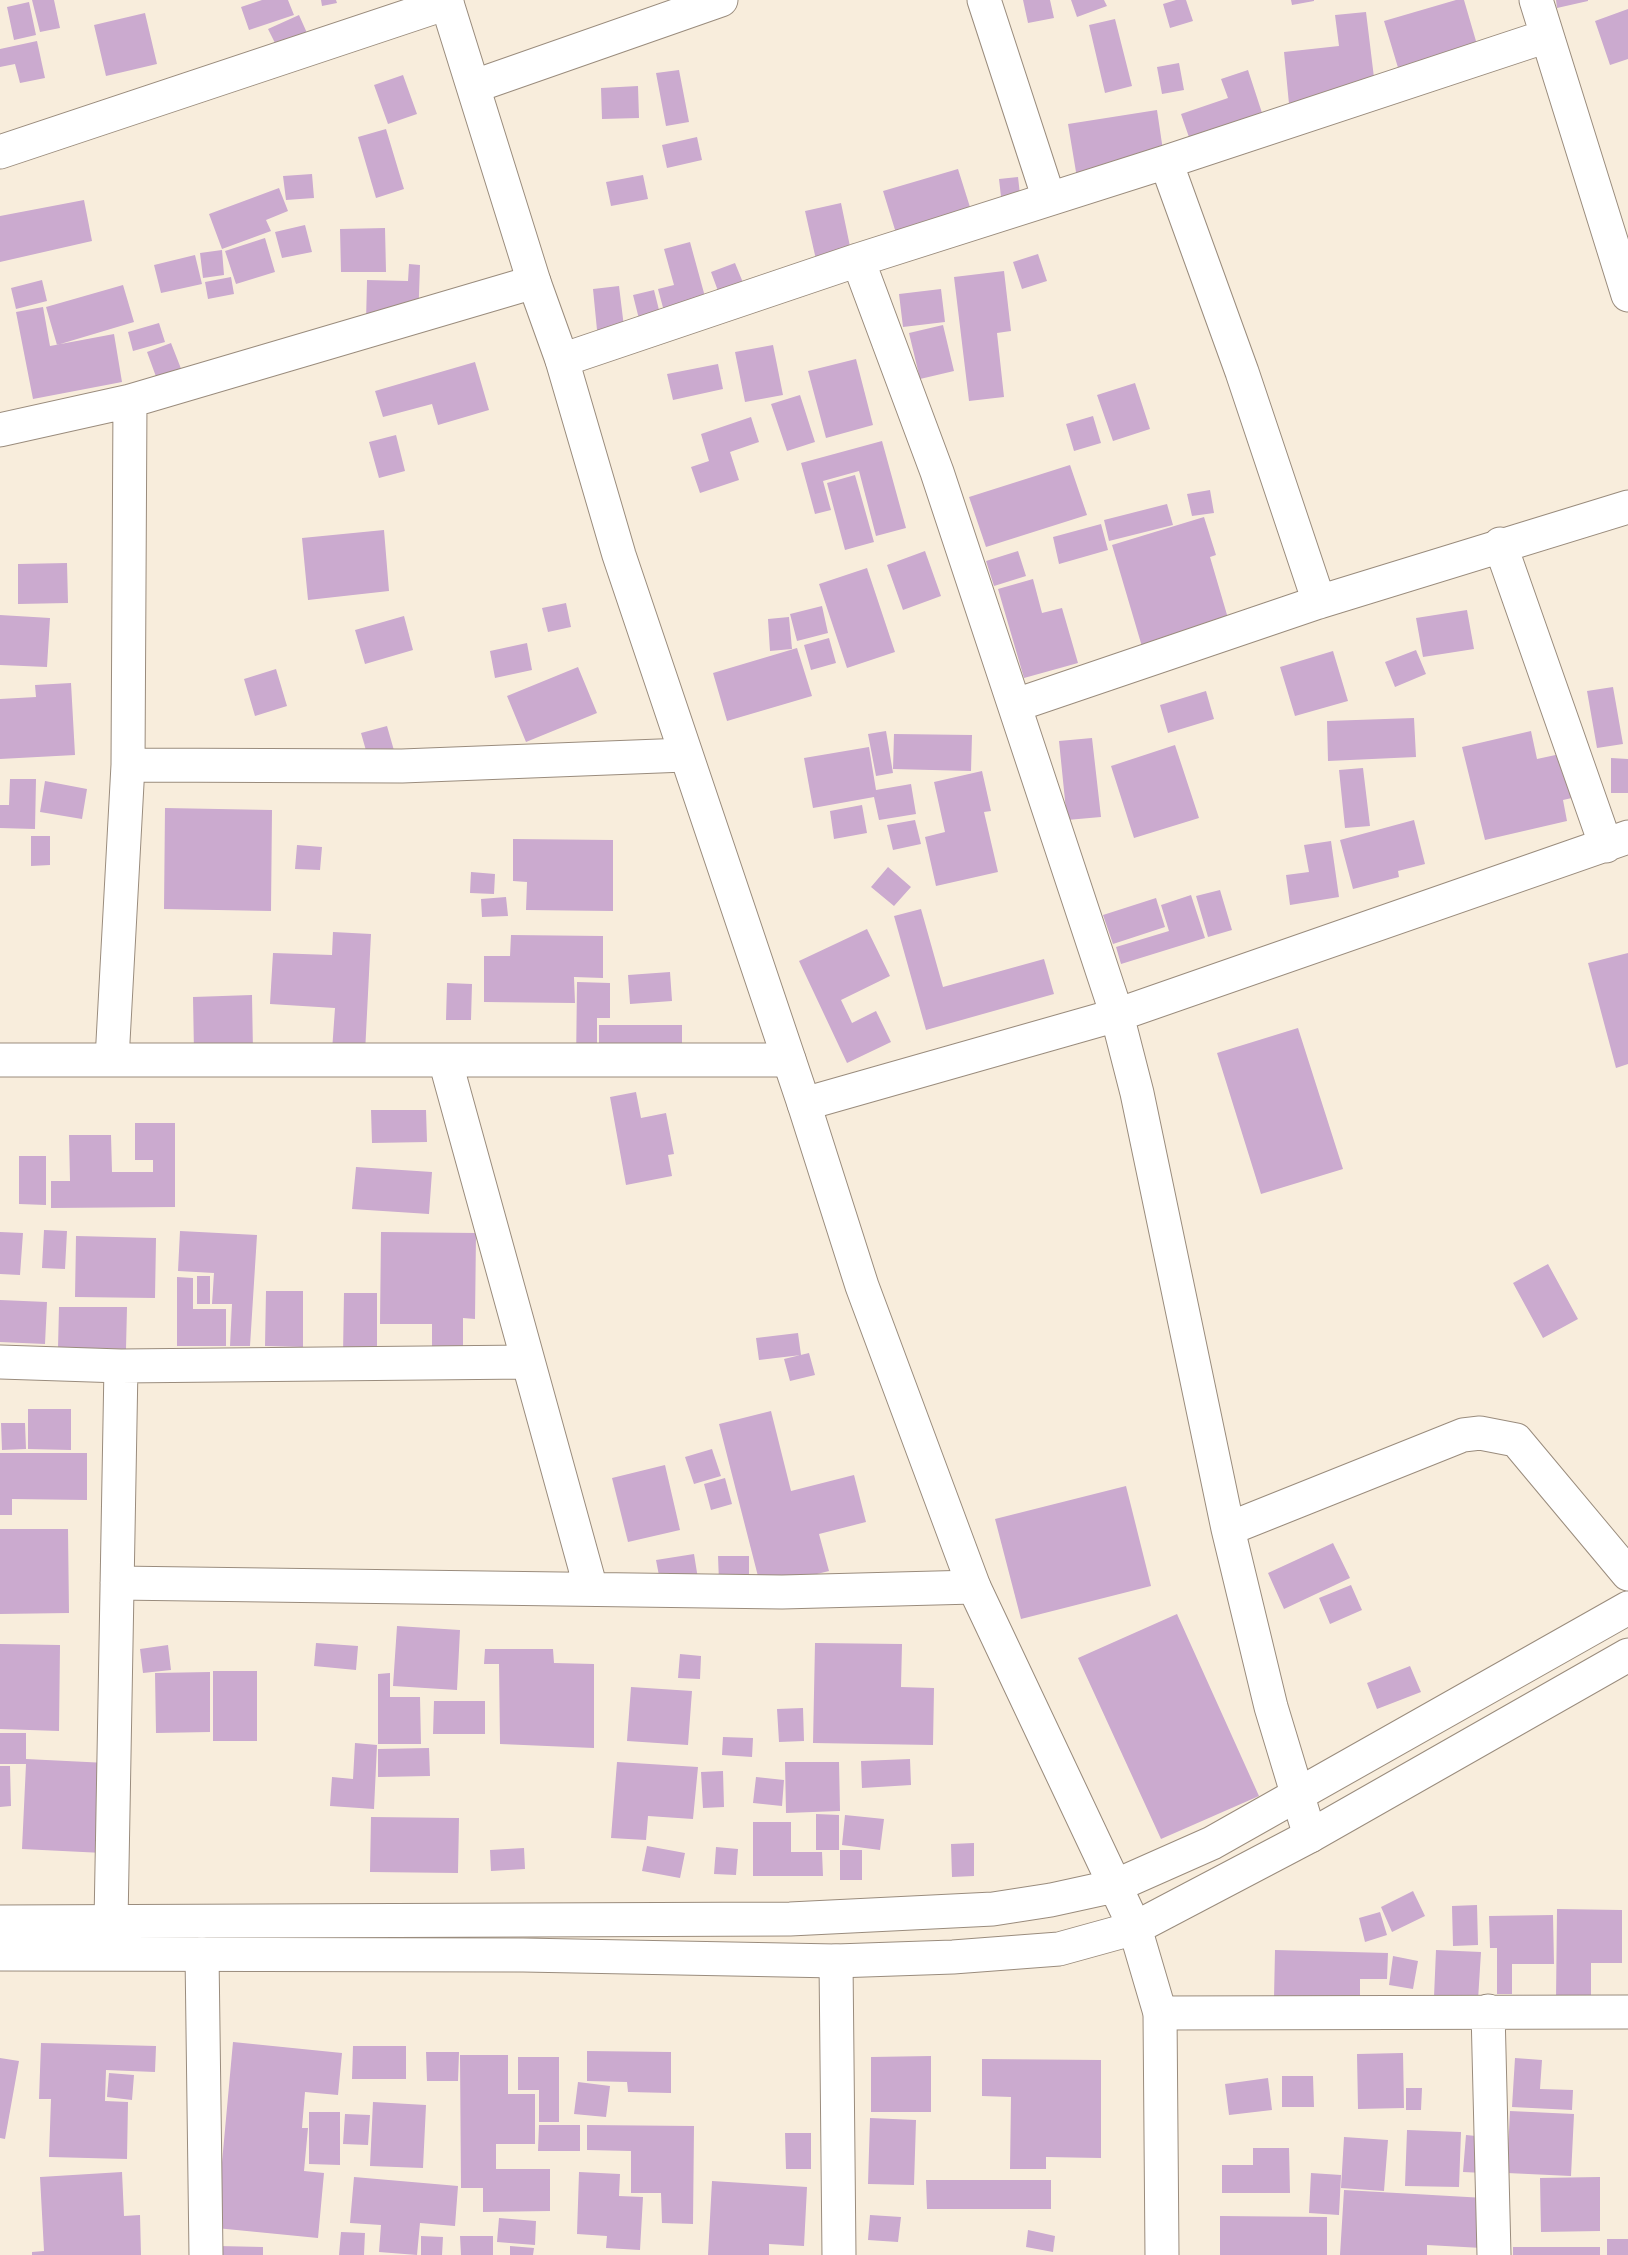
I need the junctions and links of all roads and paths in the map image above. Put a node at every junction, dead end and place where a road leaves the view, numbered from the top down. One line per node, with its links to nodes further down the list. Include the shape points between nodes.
1 (721, 0): 6 (street)
2 (984, 0): 9 (street)
3 (1536, 0): 5 (street)
4 (446, 2): 6 (street); 7 (street)
5 (1548, 36): 8 (street); 12 (street)
6 (475, 86): 11 (street)
7 (0, 152)
8 (1166, 162): 9 (street); 18 (street)
9 (1049, 199): 10 (street)
10 (858, 260): 13 (street); 19 (street, via 938,472)
11 (534, 282): 13 (street); 14 (street)
12 (1628, 295)
13 (562, 360): 20 (street)
14 (130, 401): 15 (street); 21 (street)
15 (0, 430)
16 (1628, 507): 17 (street)
17 (1500, 544): 18 (street); 22 (street)
18 (1319, 602): 19 (street)
19 (1016, 705): 23 (street)
20 (685, 755): 21 (street, via 402,766); 27 (street)
21 (128, 765): 25 (street)
22 (1617, 842): 23 (street)
23 (1117, 1015): 28 (street); 32 (street, via 1137,1093)
24 (0, 1060): 25 (street)
25 (112, 1060): 26 (street)
26 (445, 1060): 27 (street); 30 (street)
27 (789, 1060): 28 (street)
28 (804, 1104): 35 (street, via 862,1286)
29 (0, 1362): 31 (street)
30 (528, 1362): 31 (street); 36 (street)
31 (121, 1366): 34 (street)
32 (1228, 1529): 33 (street, via 1463,1435 1480,1433 1515,1440); 39 (street)
33 (1628, 1574)
34 (117, 1583): 36 (street); 43 (street)
35 (974, 1587): 36 (street, via 782,1592); 41 (street)
36 (591, 1589)
37 (1628, 1608): 39 (street)
38 (1628, 1655): 40 (street)
39 (1297, 1796): 40 (street); 41 (street, via 1212,1843)
40 (1310, 1836): 44 (street)
41 (1115, 1886): 43 (street, via 993,1909 790,1919); 44 (street)
42 (0, 1922): 43 (street)
43 (111, 1922)
44 (1135, 1928): 47 (street, via 1059,1949); 50 (street)
45 (0, 1954): 46 (street)
46 (202, 1954): 47 (street); 51 (street)
47 (836, 1961): 52 (street)
48 (1488, 2011): 49 (street); 50 (street); 54 (street)
49 (1628, 2012)
50 (1160, 2013): 53 (street)
51 (206, 2255)
52 (839, 2255)
53 (1162, 2255)
54 (1494, 2255)

